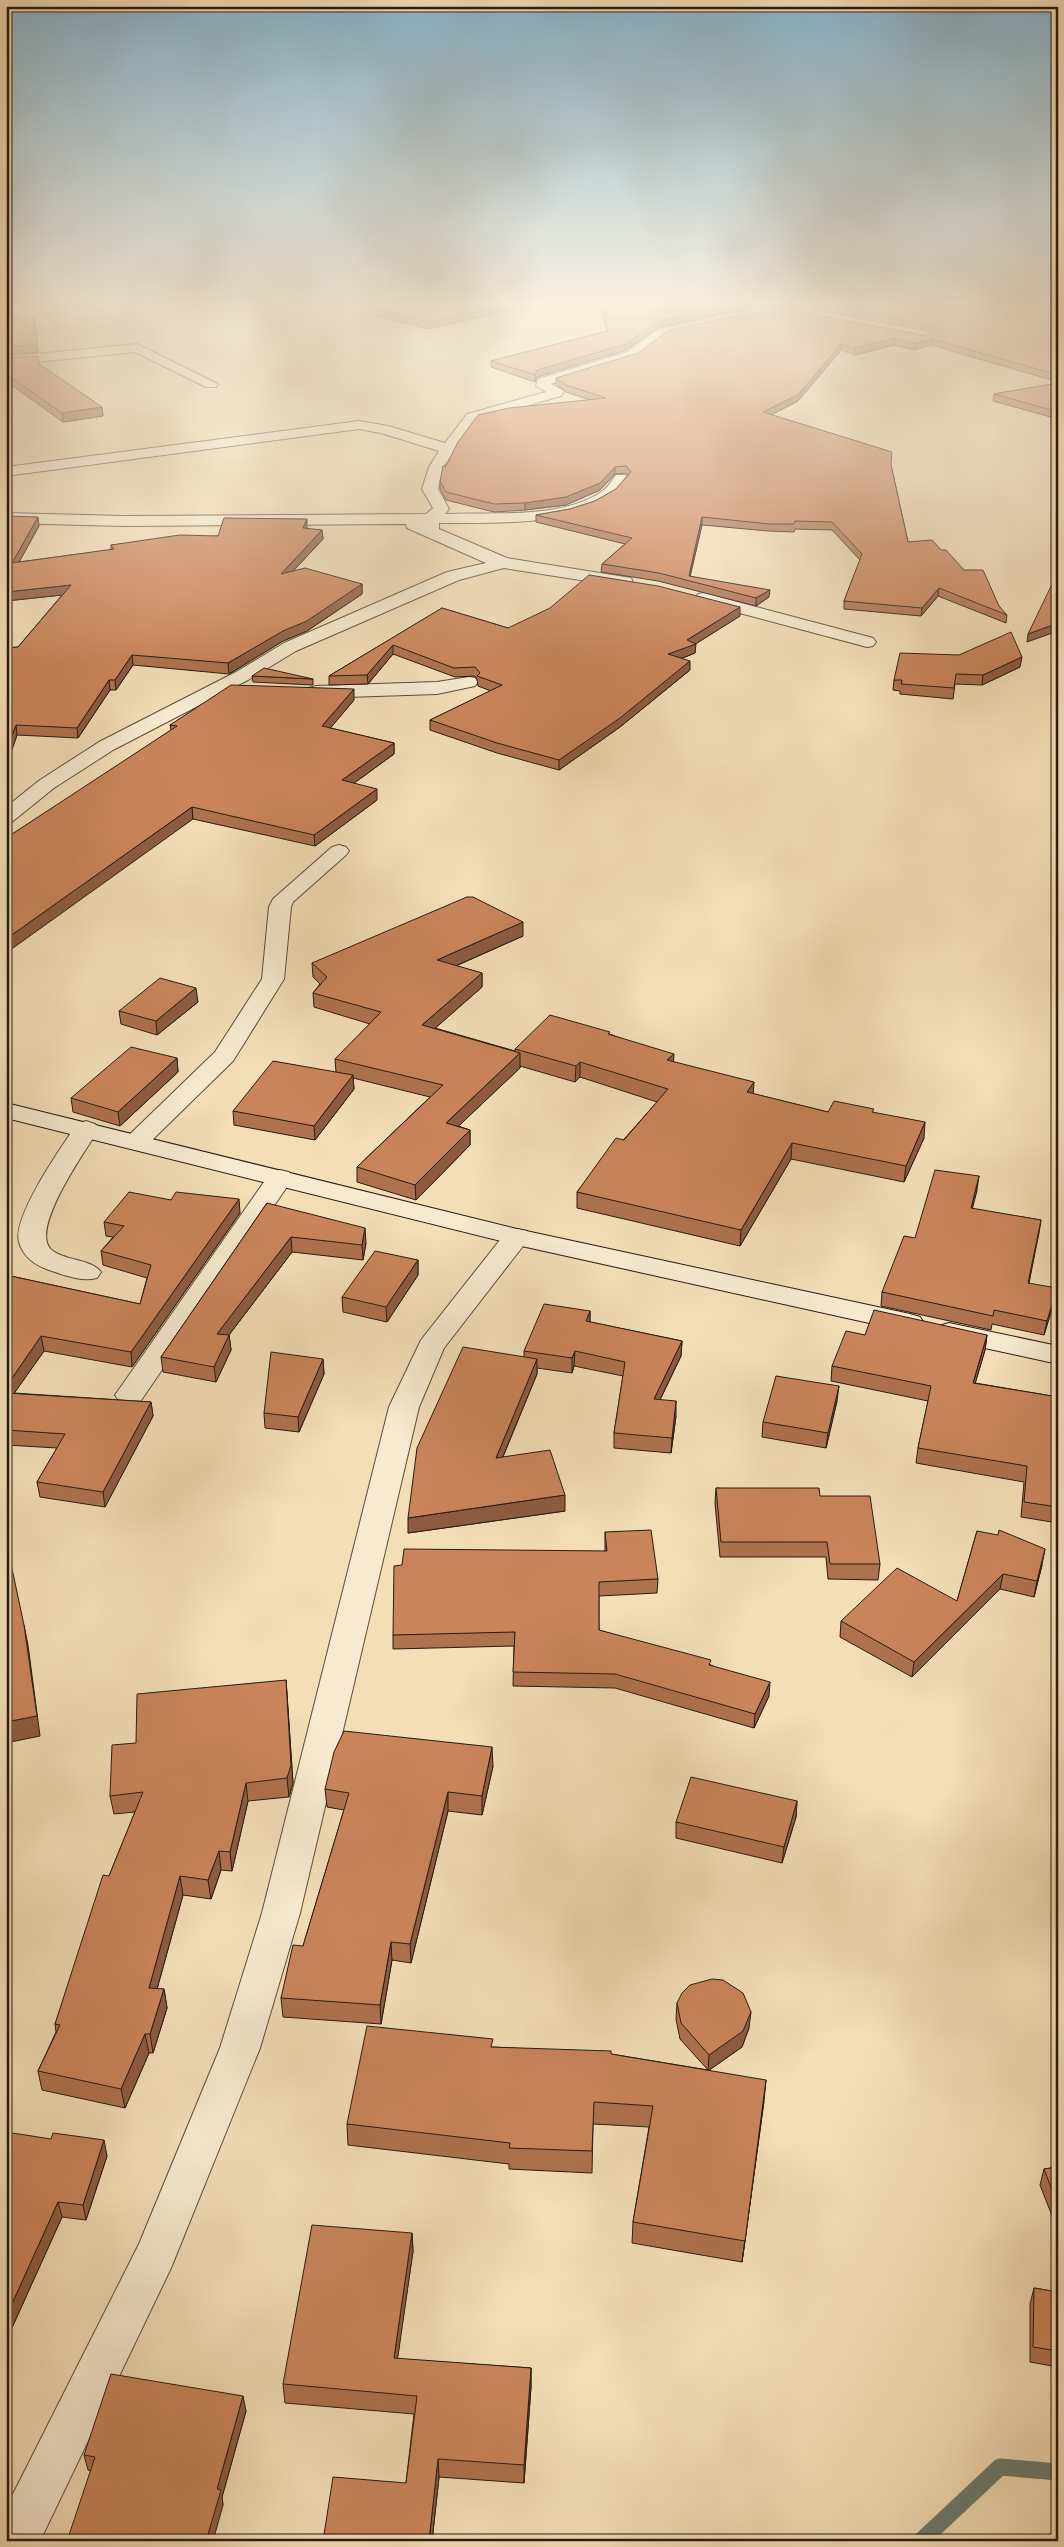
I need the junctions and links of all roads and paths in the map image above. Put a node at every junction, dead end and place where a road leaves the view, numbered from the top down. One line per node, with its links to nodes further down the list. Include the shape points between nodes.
1 (464, 425): 2 (street)
2 (448, 449): 3 (street, via 360,425); 6 (street, via 436,467 430,488 441,509)
3 (6, 472)
4 (621, 478): 6 (street, via 614,492 567,511)
5 (6, 518): 6 (street, via 394,520)
6 (431, 524): 7 (street, via 490,559)
7 (504, 563): 8 (street); 12 (street, via 452,576 374,609 290,647)
8 (642, 585)
9 (684, 594): 10 (street)
10 (867, 642)
11 (469, 682): 14 (street, via 437,688)
12 (219, 687): 13 (street); 16 (street, via 106,746)
13 (249, 690)
14 (297, 692)
15 (6, 796): 16 (street)
16 (30, 798): 17 (street)
17 (6, 817)
18 (339, 850): 21 (street, via 284,898 280,907 273,979 224,1056)
19 (6, 1110): 20 (street)
20 (86, 1130): 21 (street); 24 (street, via 35,1214 30,1242 44,1258)
21 (136, 1142): 22 (street)
22 (280, 1178): 23 (street); 26 (street)
23 (517, 1237): 25 (street); 27 (street, via 431,1346 404,1407 281,1914 240,2048 156,2254)
24 (87, 1272)
25 (1058, 1355)
26 (130, 1395)
27 (15, 2541)

